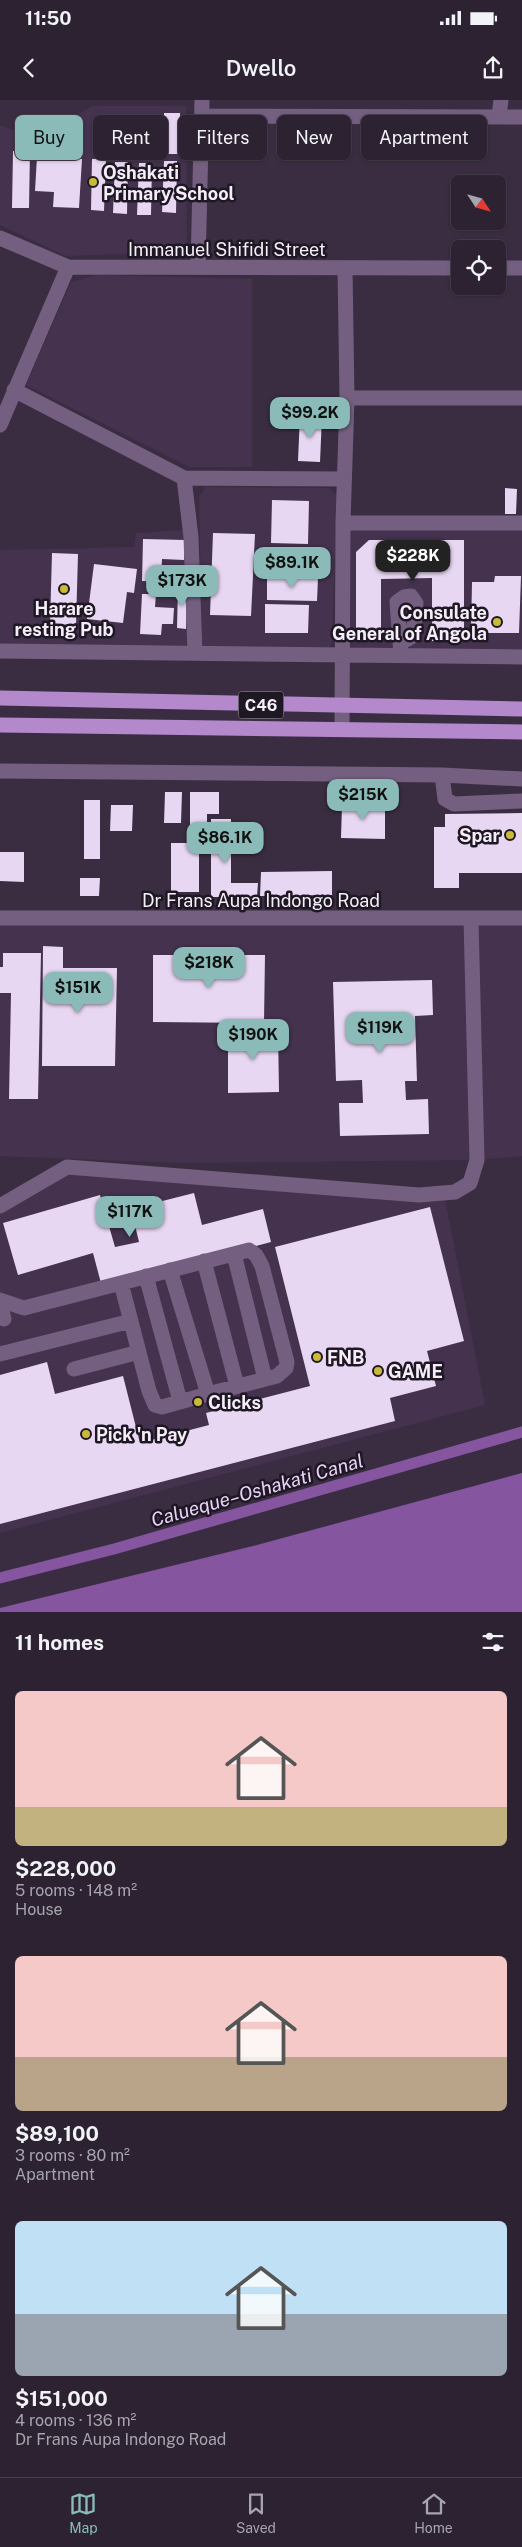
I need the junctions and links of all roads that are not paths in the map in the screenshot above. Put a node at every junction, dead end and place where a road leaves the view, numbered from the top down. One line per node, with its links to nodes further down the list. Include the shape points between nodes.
1 (202, 100): 4 (street)
2 (501, 100): 6 (street)
3 (348, 107): 5 (street); 6 (street)
4 (202, 115)
5 (218, 115)
6 (499, 116): 7 (street)
7 (522, 117)
8 (201, 160): 11 (street)
9 (0, 238): 10 (street, Immanuel Shifidi Street)
10 (68, 267): 11 (street, Immanuel Shifidi Street); 16 (street)
11 (198, 267): 12 (street, Immanuel Shifidi Street)
12 (345, 268): 13 (street, Immanuel Shifidi Street); 17 (street)
13 (451, 268)
14 (506, 268): 15 (street)
15 (522, 268)
16 (14, 390): 19 (street); 20 (street)
17 (347, 398): 18 (street); 21 (street)
18 (522, 398)
19 (0, 424)
20 (184, 478): 21 (street); 26 (street, via 191,536)
21 (344, 479): 22 (street)
22 (343, 523): 23 (street); 27 (street)
23 (522, 523)
24 (401, 639): 28 (street)
25 (0, 651): 26 (street)
26 (195, 653): 27 (street)
27 (341, 654): 28 (street); 31 (street)
28 (401, 655): 29 (street)
29 (522, 657)
30 (0, 698): 31 (main road, C46)
31 (342, 707): 32 (main road, C46); 34 (street)
32 (522, 709)
33 (0, 725): 34 (main road, C46)
34 (342, 729): 35 (main road, C46)
35 (522, 732)
36 (0, 771): 37 (street)
37 (442, 776): 38 (street); 39 (street, via 445,799 454,804)
38 (522, 779)
39 (522, 801)
40 (0, 918): 42 (street, Dr Frans Aupa Indongo Road)
41 (522, 918): 42 (street, Dr Frans Aupa Indongo Road)
42 (471, 919): 43 (street, via 478,1160 470,1183 455,1192 409,1194 67,1167)
43 (0, 1206)
44 (234, 1254): 45 (street); 55 (street); 55 (street, via 249,1250 262,1266 287,1362 286,1368 277,1376)
45 (204, 1261): 46 (street); 56 (street)
46 (170, 1270): 47 (street); 57 (street)
47 (146, 1276): 48 (street); 58 (street)
48 (121, 1283): 49 (street, via 24,1308); 51 (street)
49 (0, 1301): 50 (street)
50 (4, 1319)
51 (131, 1321): 52 (street); 53 (street)
52 (138, 1352): 54 (street); 58 (street, via 155,1405 162,1407)
53 (0, 1354)
54 (74, 1369)
55 (265, 1379): 56 (street)
56 (238, 1386): 57 (street)
57 (208, 1394): 58 (street)
58 (180, 1402)

